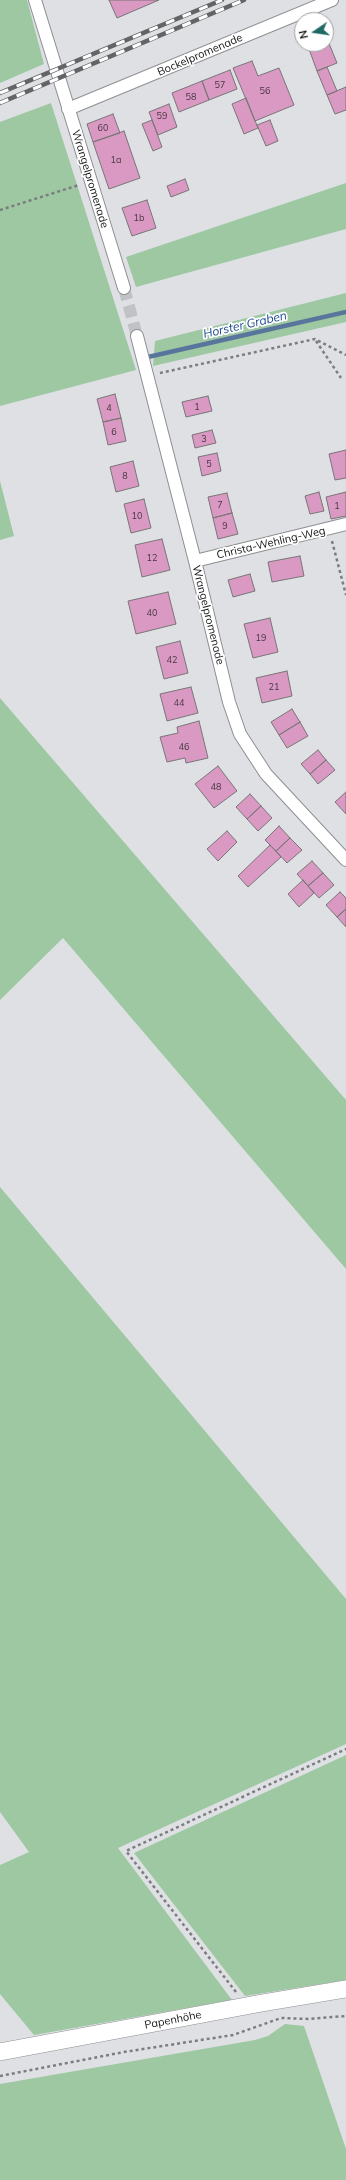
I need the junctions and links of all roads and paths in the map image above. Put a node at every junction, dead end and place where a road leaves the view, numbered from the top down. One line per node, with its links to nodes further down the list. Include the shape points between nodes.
1 (35, 0): 3 (street, Wrangelpromenade)
2 (332, 0): 3 (street, Bockelpromenade)
3 (68, 109): 4 (street, Wrangelpromenade)
4 (91, 182): 5 (path); 6 (street, Wrangelpromenade)
5 (0, 210)
6 (124, 288)
7 (137, 336): 10 (street, Wrangelpromenade)
8 (315, 339): 9 (path); 10 (path); 11 (path)
9 (346, 356)
10 (148, 376): 14 (street, Wrangelpromenade)
11 (341, 378)
12 (346, 524): 13 (street, Christa-Wehling-Weg)
13 (329, 529): 14 (street, Christa-Wehling-Weg); 15 (path)
14 (195, 561): 16 (street, Wrangelpromenade, via 240,734 266,774)
15 (346, 595)
16 (346, 860)
17 (346, 1750): 19 (path, via 126,1851)
18 (346, 1989): 19 (main road, Papenhöhe)
19 (245, 2006): 21 (main road, Papenhöhe)
20 (346, 2016): 22 (path, via 281,2018 233,2034)
21 (0, 2052)
22 (0, 2076)

